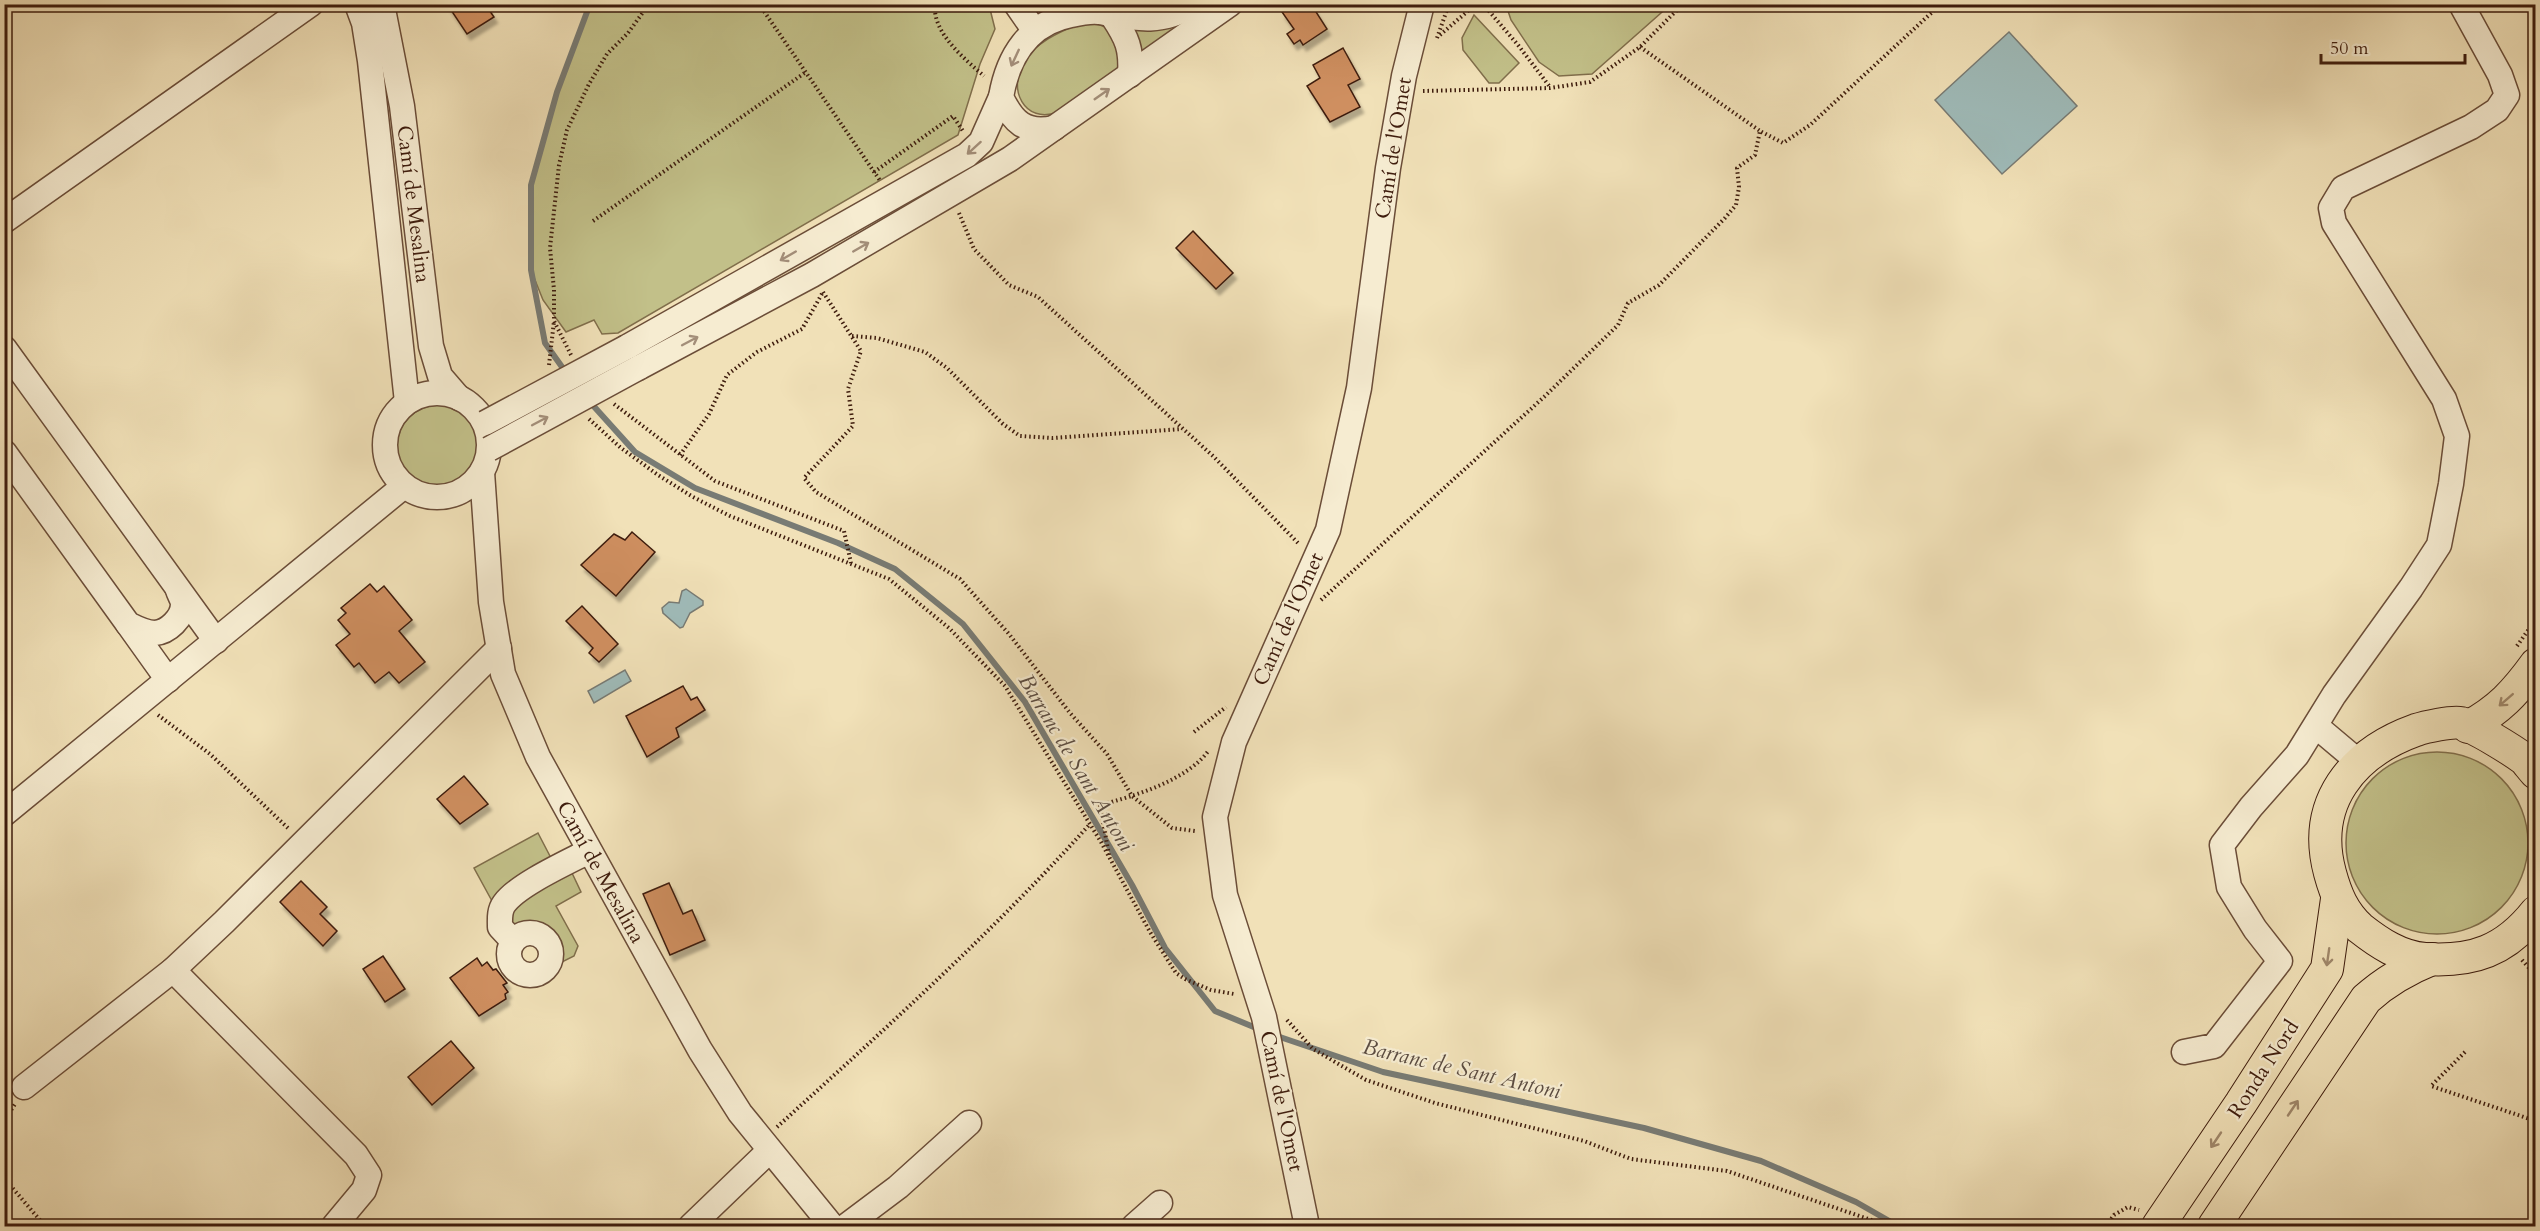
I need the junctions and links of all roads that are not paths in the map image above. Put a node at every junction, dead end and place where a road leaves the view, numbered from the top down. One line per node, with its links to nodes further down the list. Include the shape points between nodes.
1 (311, 4): 14 (street)
2 (357, 4): 18 (street, via 370,61)
3 (382, 4): 17 (street, Camí de Mesalina, via 402,106 431,346 440,376)
4 (1016, 4): 10 (street)
5 (1192, 4): 9 (street, via 1166,16 1139,20)
6 (1230, 4): 11 (street)
7 (1422, 4): 51 (street, Camí de l'Omet, via 1388,168 1359,388 1328,530 1234,742 1215,818 1225,895 1261,1007)
8 (2461, 4): 29 (street, via 2507,94 2497,110 2471,127 2343,188 2331,208 2334,223 2444,399 2457,436 2439,545)
9 (1113, 17): 10 (street, via 1084,12 1059,17); 11 (street, via 1126,37)
10 (1034, 30): 12 (street, one-way to 12, via 1019,48)
11 (1130, 75): 13 (street, one-way to 11)
12 (1001, 97): 13 (street, via 1011,116 1028,128); 16 (street, one-way to 16, via 981,142 967,155)
13 (1054, 128): 16 (street, one-way to 13, via 812,275 950,196)
14 (4, 220)
15 (4, 348): 23 (street)
16 (633, 358): 19 (street, bridge); 21 (street, one-way to 16, bridge)
17 (459, 398): 18 (street, via 423,394); 19 (street, via 474,408)
18 (406, 402): 22 (street, via 386,431 384,450 388,467)
19 (484, 423): 21 (street, via 489,440)
20 (4, 452): 24 (street)
21 (485, 460): 22 (street, via 472,484 458,494 425,497); 26 (street, Camí de Mesalina, via 491,602)
22 (404, 486): 25 (street)
23 (178, 590): 24 (street, via 183,604 178,618 168,628 156,633); 25 (street)
24 (128, 624): 28 (street)
25 (216, 641): 28 (street)
26 (499, 648): 34 (street, Camí de Mesalina, via 503,674 538,757); 39 (street)
27 (2535, 664): 30 (main road, one-way to 30, via 2515,693)
28 (168, 680): 33 (street)
29 (2316, 726): 31 (street); 40 (street, via 2297,755 2222,845 2229,887 2280,961 2214,1046)
30 (2468, 727): 31 (main road, via 2459,722 2424,727 2394,738); 32 (main road, via 2525,760)
31 (2360, 763): 35 (main road, via 2339,785 2326,825 2327,862)
32 (2535, 773)
33 (4, 814)
34 (589, 850): 37 (street, via 504,904 500,927); 43 (street, Camí de Mesalina, via 700,1050)
35 (2337, 899): 38 (main road, via 2353,921 2392,950); 45 (main road, Ronda Nord, one-way to 45, via 2327,969 2241,1103)
36 (2535, 912): 38 (main road, via 2520,932 2489,952 2450,960)
37 (513, 941)
38 (2432, 959): 52 (main road, one-way to 38, via 2366,999 2382,984)
39 (174, 970): 41 (street); 46 (street, via 356,1155 369,1175 364,1190)
40 (2184, 1052)
41 (24, 1088)
42 (969, 1123): 49 (street, via 898,1187)
43 (765, 1146): 47 (street); 48 (street, Camí de Mesalina)
44 (1160, 1203): 50 (street)
45 (2149, 1218)
46 (334, 1227)
47 (691, 1227)
48 (832, 1227)
49 (846, 1227)
50 (1134, 1227)
51 (1307, 1227)
52 (2214, 1227)

